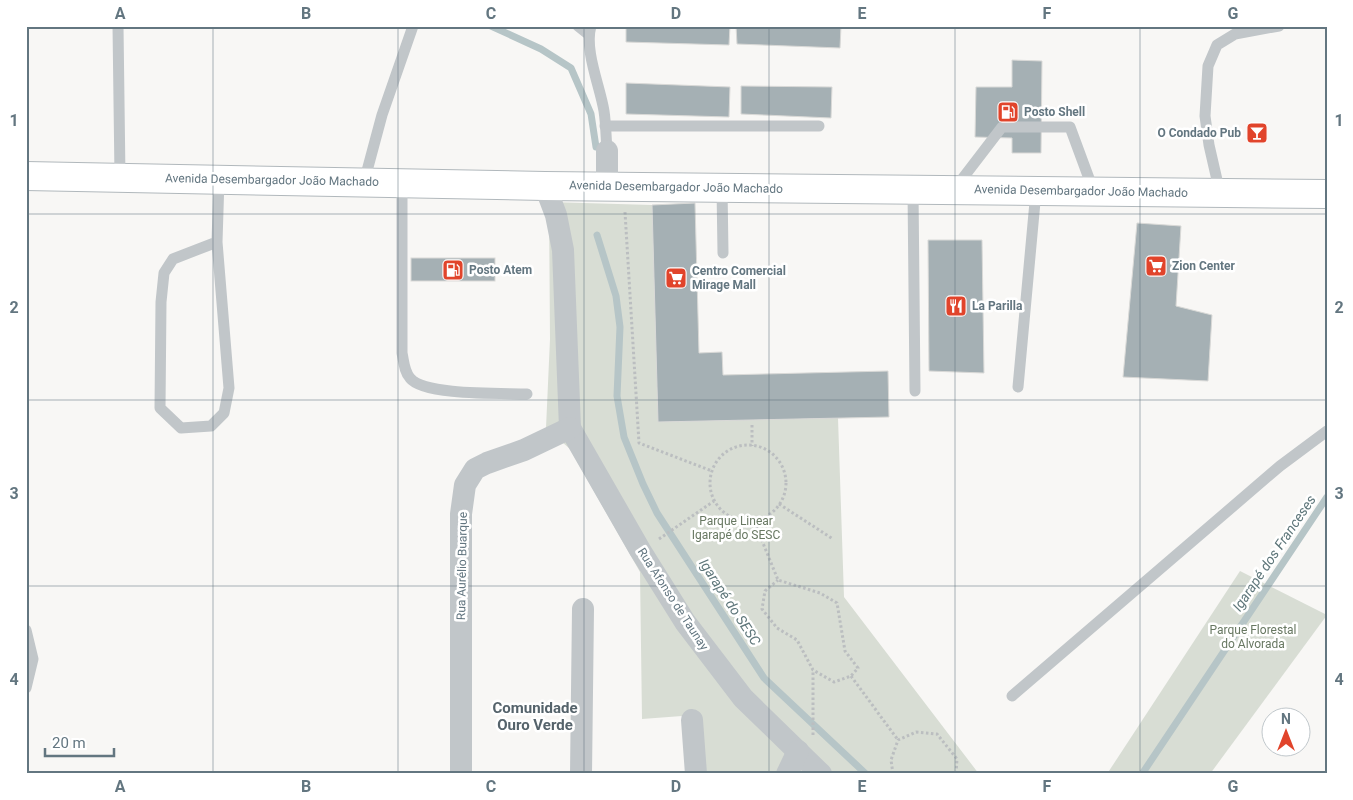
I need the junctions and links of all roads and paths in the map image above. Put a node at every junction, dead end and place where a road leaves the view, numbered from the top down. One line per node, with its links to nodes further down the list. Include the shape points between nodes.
1 (118, 26): 10 (lane)
2 (413, 26): 12 (lane, via 382,115)
3 (578, 26): 5 (lane)
4 (1279, 26): 21 (lane, via 1235,34 1217,45 1208,66 1205,116)
5 (590, 30): 6 (lane)
6 (606, 126): 7 (lane); 8 (lane)
7 (819, 126)
8 (607, 151): 15 (street)
9 (26, 176): 10 (main road, Avenida Desembargador João Machado)
10 (120, 177): 11 (main road, Avenida Desembargador João Machado)
11 (219, 179): 12 (main road, Avenida Desembargador João Machado); 23 (lane)
12 (364, 182): 13 (main road, Avenida Desembargador João Machado)
13 (402, 183): 14 (main road, Avenida Desembargador João Machado); 27 (lane, via 402,353 411,380 440,391)
14 (545, 186): 15 (main road, Avenida Desembargador João Machado); 29 (street, via 556,215 563,250)
15 (615, 186): 16 (main road, Avenida Desembargador João Machado); 32 (path, via 639,443)
16 (722, 188): 17 (main road, Avenida Desembargador João Machado); 24 (lane)
17 (913, 190): 18 (main road, Avenida Desembargador João Machado); 26 (lane)
18 (954, 190): 19 (main road, Avenida Desembargador João Machado); 20 (lane, via 1002,127 1070,126)
19 (1036, 191): 20 (main road, Avenida Desembargador João Machado); 25 (lane)
20 (1094, 192): 21 (main road, Avenida Desembargador João Machado)
21 (1220, 193): 22 (main road, Avenida Desembargador João Machado)
22 (1327, 194)
23 (217, 242): 23 (lane, via 229,388 224,412 211,426 181,428 160,408 164,274 173,259)
24 (723, 253)
25 (1018, 387)
26 (915, 391)
27 (527, 394)
28 (752, 425): 31 (path)
29 (570, 428): 47 (street, Rua Afonso de Taunay, via 685,622 743,698); 48 (street, Rua Aurélio Buarque, via 487,463 475,470 465,485 461,514)
30 (1327, 431): 44 (lane, via 1280,466)
31 (752, 446): 32 (path, via 728,451); 34 (path, via 775,457 782,468 786,480)
32 (712, 471): 33 (path, via 710,492)
33 (714, 502): 35 (path, via 731,517); 36 (path)
34 (779, 504): 35 (path, via 764,518); 37 (path)
35 (754, 521): 38 (path)
36 (677, 528)
37 (833, 539)
38 (778, 580): 41 (path, via 765,591 762,609 778,628 797,640); 42 (path, via 820,593 837,603 844,651 858,668)
39 (583, 608): 49 (street)
40 (26, 630): 43 (lane, via 33,659)
41 (814, 670): 42 (path, via 834,682); 47 (path)
42 (851, 676): 46 (path)
43 (26, 688)
44 (1012, 696)
45 (692, 720): 50 (street)
46 (898, 740): 52 (path, via 891,760); 53 (path, via 916,732 937,734 957,759)
47 (810, 763): 51 (street)
48 (461, 774)
49 (581, 774)
50 (696, 774)
51 (786, 774)
52 (893, 774)
53 (956, 774)

